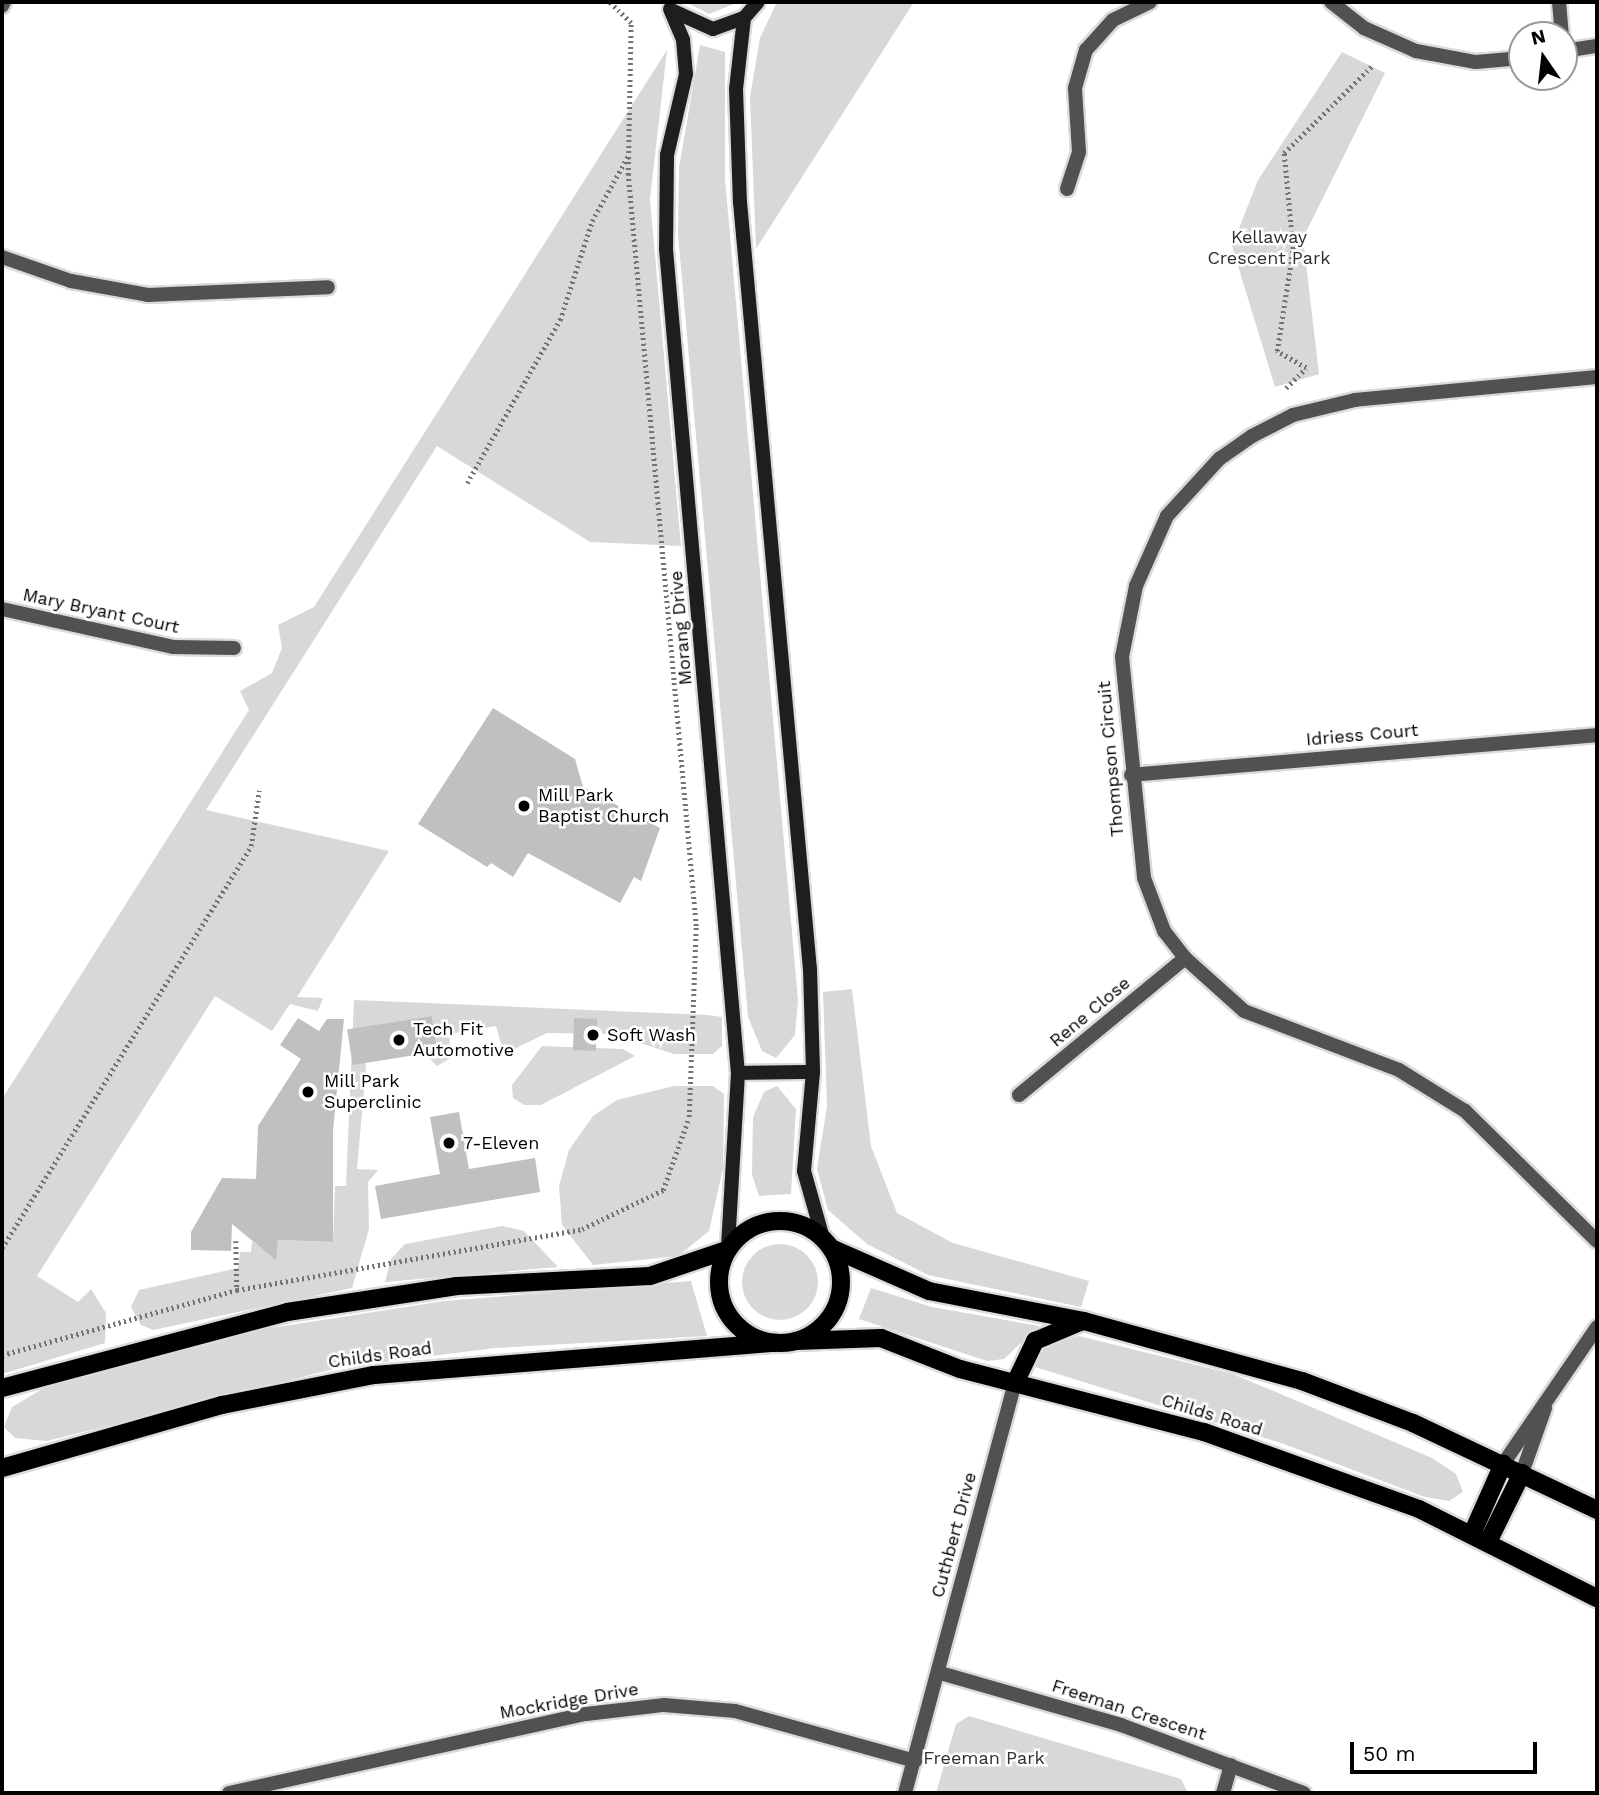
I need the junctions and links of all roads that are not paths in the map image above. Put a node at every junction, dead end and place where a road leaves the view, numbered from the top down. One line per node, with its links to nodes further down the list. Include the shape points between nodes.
1 (758, 2): 6 (main road)
2 (1150, 2): 11 (street, via 1114,20 1086,50 1075,88 1079,152)
3 (1331, 2): 10 (street, via 1364,28 1416,51 1476,61)
4 (1559, 2): 7 (street)
5 (668, 5): 6 (main road, via 682,20 713,29); 21 (main road, Morang Drive, via 683,40 686,74 667,155 665,238)
6 (744, 19): 20 (main road, via 736,89 739,189)
7 (1561, 21)
8 (1597, 46): 9 (street)
9 (1578, 49)
10 (1508, 59)
11 (1067, 189)
12 (2, 257): 13 (street, via 71,281 148,295)
13 (328, 288)
14 (1597, 377): 18 (street, Thompson Circuit, via 1323,405 1293,415 1220,458 1167,516 1132,596 1122,657)
15 (2, 609): 16 (street, Mary Bryant Court, via 173,647)
16 (234, 648)
17 (1597, 735): 18 (street, Idriess Court)
18 (1131, 775): 19 (street, Thompson Circuit, via 1146,888 1164,931)
19 (1185, 958): 22 (street, Rene Close); 23 (street, Thompson Circuit, via 1244,1012 1370,1057 1454,1104 1522,1162)
20 (813, 1072): 21 (main road); 24 (main road, via 804,1171)
21 (738, 1073): 25 (main road, Morang Drive)
22 (1020, 1095)
23 (1597, 1241)
24 (827, 1243): 25 (main road, via 808,1228 774,1221 756,1225); 26 (main road, via 929,1291); 28 (main road, via 840,1275 837,1303 828,1320)
25 (728, 1249): 29 (main road, via 719,1290 725,1310 746,1333); 31 (main road, via 650,1276 457,1286 287,1312)
26 (1084, 1321): 30 (main road, Cuthbert Drive, via 1035,1341); 33 (main road, via 1302,1381)
27 (1597, 1327): 32 (street)
28 (796, 1341): 29 (main road); 30 (main road, Childs Road, via 881,1338)
29 (775, 1343): 34 (main road, Childs Road, via 374,1375 222,1405)
30 (1015, 1383): 37 (main road, Childs Road, via 1204,1432 1334,1475); 40 (street, Cuthbert Drive)
31 (2, 1388)
32 (1547, 1400): 33 (street); 35 (street)
33 (1503, 1464): 35 (main road); 37 (main road)
34 (2, 1468)
35 (1522, 1473): 36 (main road); 38 (main road)
36 (1597, 1510)
37 (1472, 1534): 38 (main road, Childs Road)
38 (1488, 1542): 39 (main road, Childs Road)
39 (1597, 1598)
40 (940, 1673): 41 (street, Cuthbert Drive); 42 (street, Freeman Crescent)
41 (915, 1761): 43 (street, Mockridge Drive, via 735,1710 664,1705 586,1714); 44 (street, Cuthbert Drive)
42 (1231, 1765): 45 (street); 46 (street, Freeman Crescent)
43 (229, 1793)
44 (905, 1793)
45 (1223, 1793)
46 (1304, 1793)

